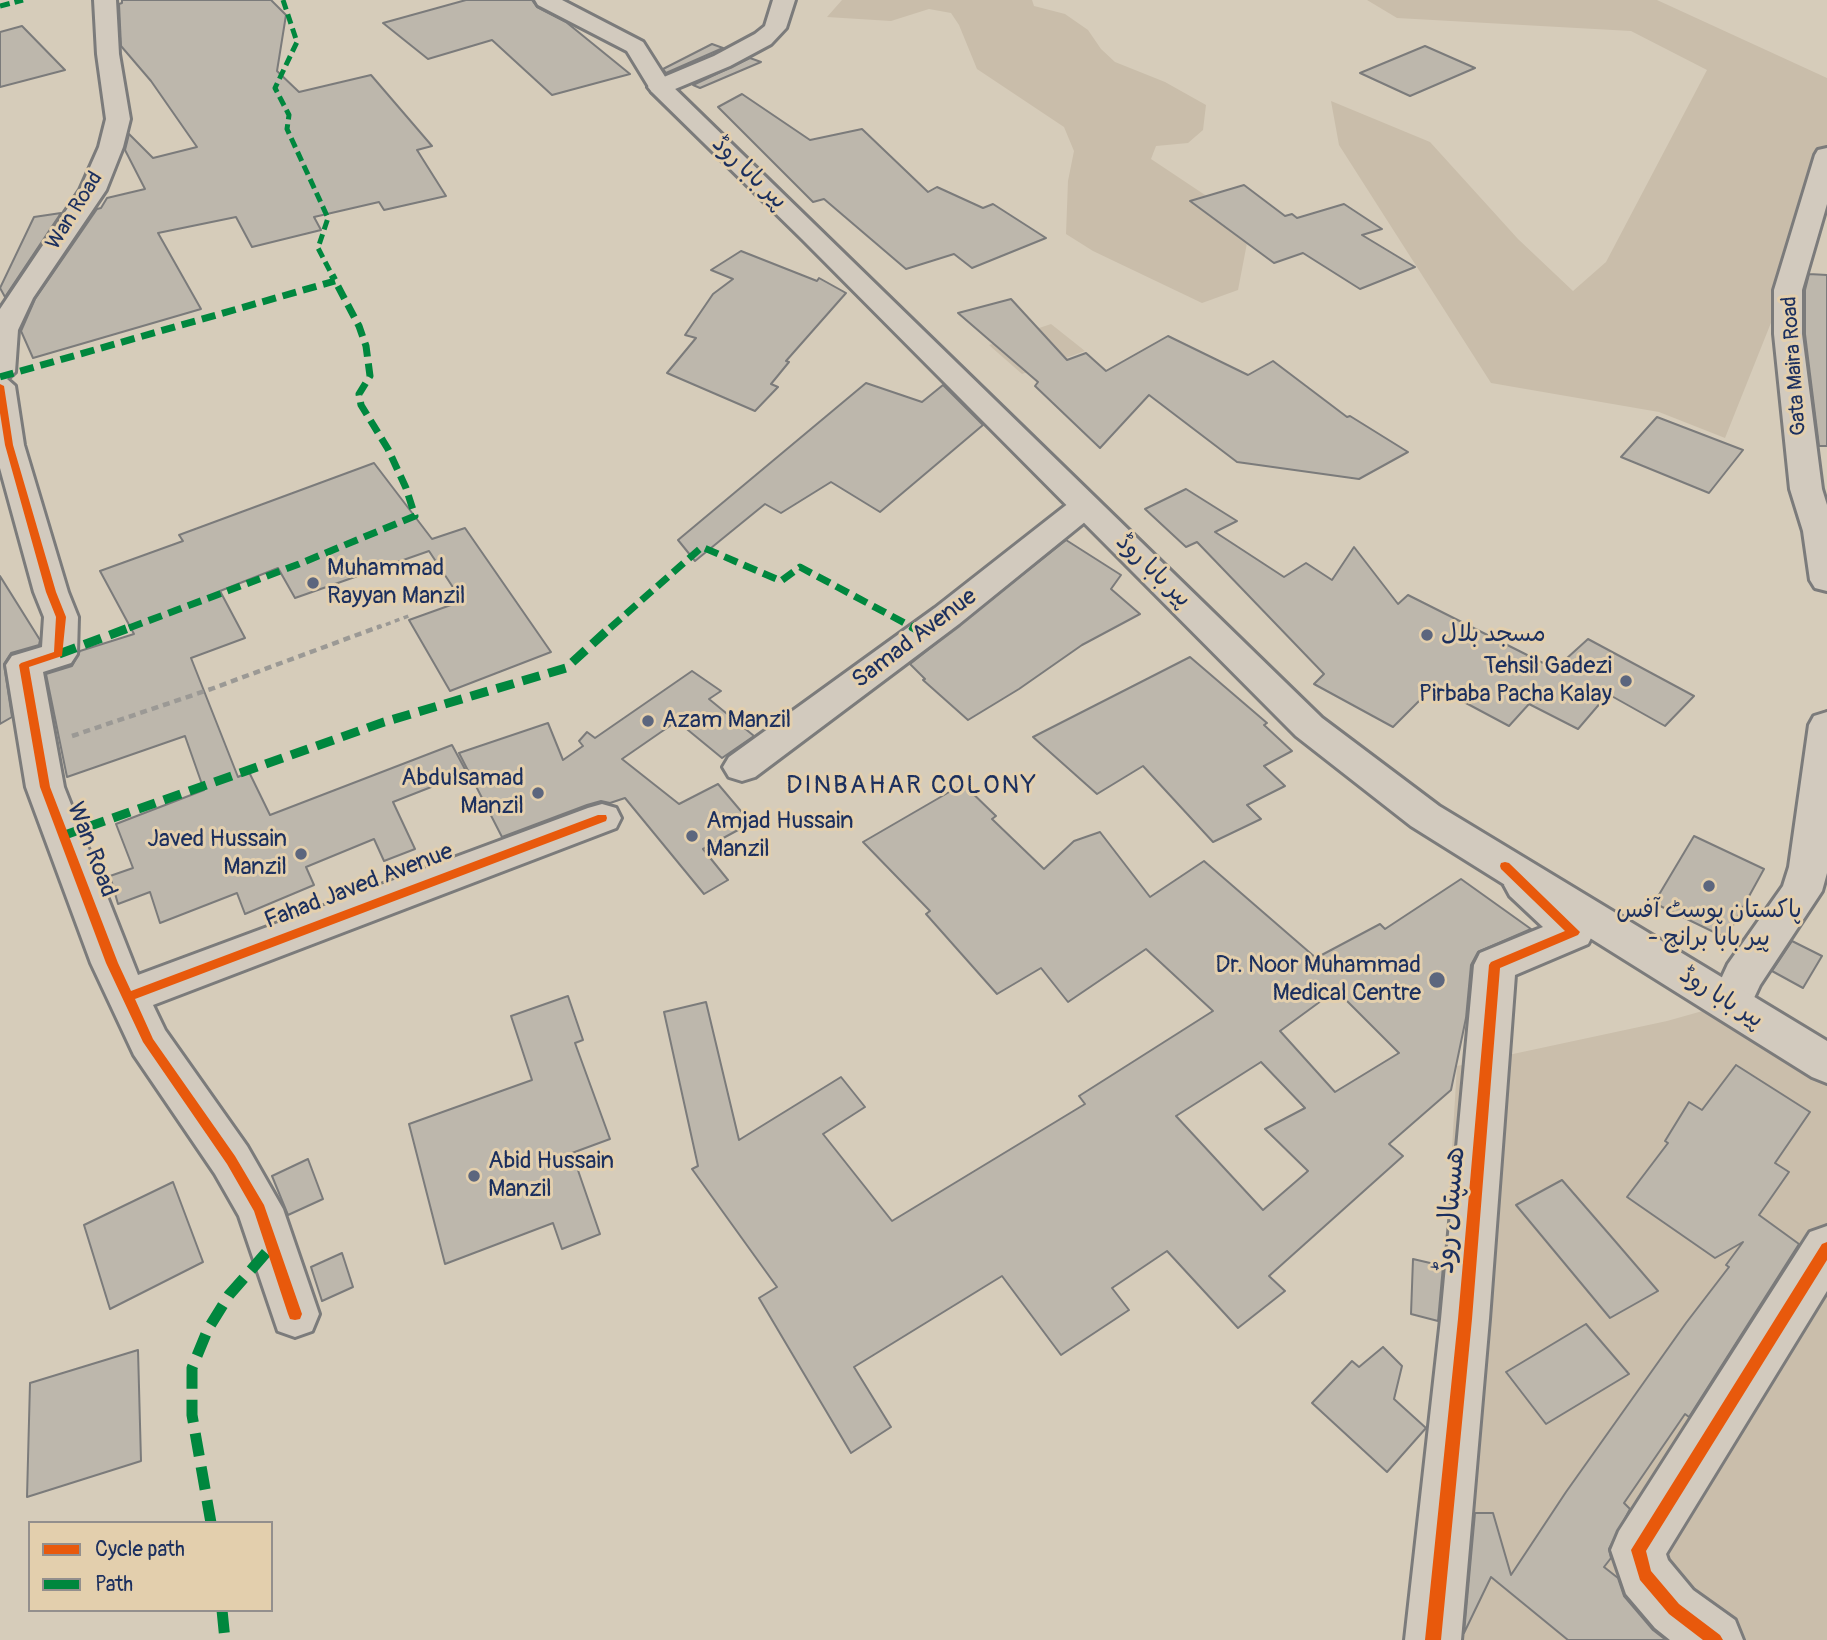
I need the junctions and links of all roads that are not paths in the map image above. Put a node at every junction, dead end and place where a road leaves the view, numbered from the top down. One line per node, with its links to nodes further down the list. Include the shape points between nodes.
1 (105, 0): 6 (street, Wan Road, via 118,119 111,148 93,190 19,298 4,330)
2 (546, 0): 4 (street, پیر بابا روڈ, via 635,47)
3 (784, 0): 4 (street, via 775,28 763,39)
4 (660, 87): 8 (street, پیر بابا روڈ)
5 (1827, 155): 9 (street, Gata Maira Road, via 1788,290 1788,334 1806,489)
6 (0, 372)
7 (0, 386): 14 (street, Wan Road, via 9,445 61,617 59,654 24,665 45,787 112,962)
8 (1085, 506): 11 (street, Samad Avenue, via 947,616); 13 (street, پیر بابا روڈ, via 1309,727 1425,816)
9 (1827, 580)
10 (1827, 725): 15 (street, via 1802,891 1742,976)
11 (742, 767)
12 (602, 818): 14 (street, Fahad Javed Avenue)
13 (1505, 866): 15 (street, پیر بابا روڈ); 19 (street, ھسپتال روڈ, via 1574,932 1495,965)
14 (130, 996): 18 (street, Wan Road, via 149,1042 260,1209)
15 (1731, 1003): 16 (street, پیر بابا روڈ)
16 (1827, 1064)
17 (1827, 1248): 20 (street, via 1638,1550 1645,1575 1674,1609)
18 (295, 1314)
19 (1433, 1640)
20 (1715, 1640)

